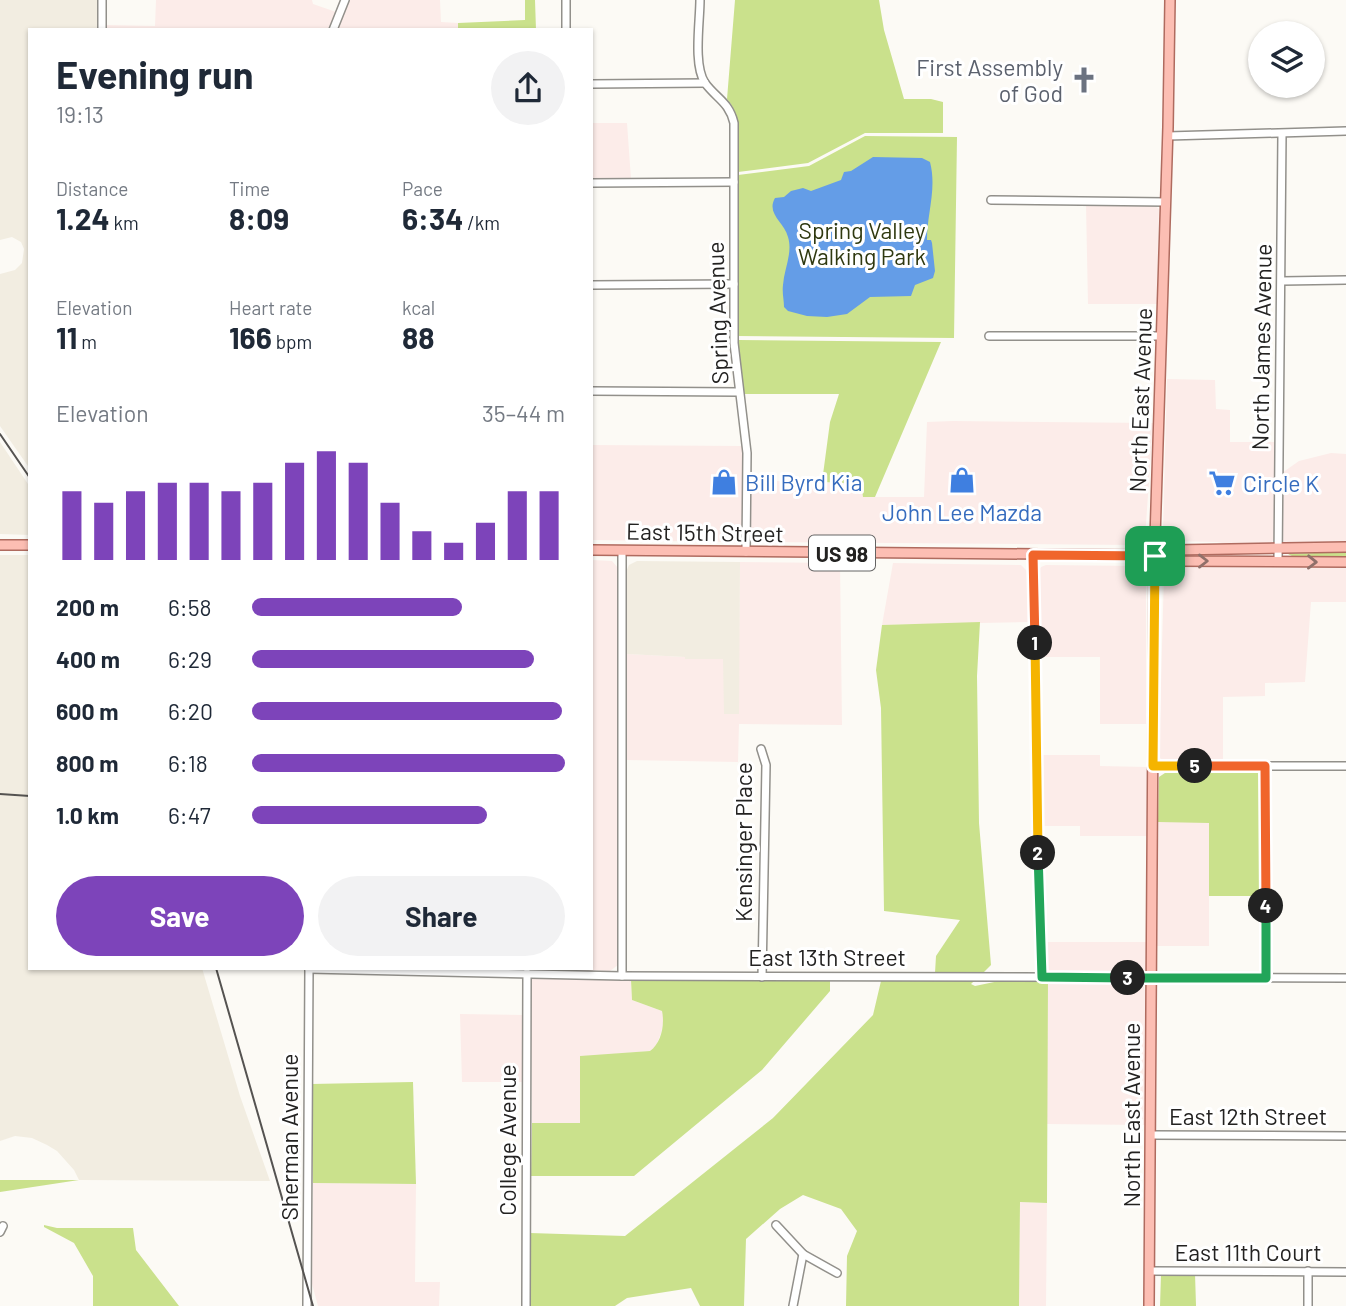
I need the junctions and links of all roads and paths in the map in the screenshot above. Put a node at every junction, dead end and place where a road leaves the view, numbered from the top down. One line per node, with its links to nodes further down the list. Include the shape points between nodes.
1 (102, 0): 6 (street)
2 (345, 0): 7 (street)
3 (566, 0): 8 (street)
4 (700, 0): 9 (street, via 699,61)
5 (1170, 0): 13 (main road, North East Avenue)
6 (102, 28)
7 (334, 28)
8 (566, 28)
9 (705, 83): 10 (street); 14 (street, Spring Avenue, via 732,114)
10 (593, 85)
11 (1346, 131): 12 (street)
12 (1282, 134): 13 (street); 19 (street, North James Avenue)
13 (1168, 136): 17 (main road, North East Avenue)
14 (734, 182): 15 (street); 20 (street, Spring Avenue)
15 (593, 183)
16 (991, 200): 17 (street)
17 (1166, 202): 23 (main road, North East Avenue)
18 (1346, 280): 19 (street)
19 (1282, 281): 29 (street, North James Avenue)
20 (734, 284): 21 (street); 25 (street, Spring Avenue)
21 (593, 285)
22 (989, 336): 23 (street)
23 (1161, 336): 34 (main road, North East Avenue)
24 (593, 391): 25 (street)
25 (739, 392): 32 (street, Spring Avenue, via 747,453)
26 (0, 545): 27 (main road)
27 (28, 545)
28 (1346, 547): 29 (main road, East 15th Street / US 98)
29 (1278, 549): 34 (main road, East 15th Street / US 98, via 1175,550); 35 (street, North James Avenue)
30 (593, 550): 31 (main road, East 15th Street / US 98)
31 (622, 550): 32 (main road, East 15th Street / US 98); 44 (street)
32 (746, 552): 33 (main road, East 15th Street / US 98)
33 (1033, 555): 34 (main road, East 15th Street / US 98); 46 (street)
34 (1155, 556): 35 (main road, East 15th Street / US 98, one-way to 35, via 1175,561); 38 (main road, North East Avenue)
35 (1278, 561): 36 (main road, East 15th Street / US 98, one-way to 36)
36 (1346, 562)
37 (761, 749): 45 (street, Kensinger Place, via 766,765)
38 (1153, 766): 39 (street); 47 (main road, North East Avenue)
39 (1265, 766): 40 (street); 48 (street)
40 (1346, 766)
41 (309, 970): 58 (street, Sherman Avenue)
42 (396, 970): 43 (street, East 13th Street)
43 (527, 973): 44 (street, East 13th Street); 59 (street, College Avenue)
44 (622, 976): 45 (street, East 13th Street)
45 (762, 977): 46 (street, East 13th Street)
46 (1042, 977): 47 (street, East 13th Street)
47 (1151, 978): 48 (street, East 13th Street); 50 (main road, North East Avenue)
48 (1266, 978): 49 (street, East 13th Street)
49 (1346, 978)
50 (1150, 1135): 51 (street, East 12th Street); 54 (main road, North East Avenue)
51 (1346, 1136)
52 (776, 1224): 53 (street)
53 (803, 1254): 57 (street); 60 (street)
54 (1150, 1271): 55 (street, East 11th Court); 61 (main road, North East Avenue)
55 (1308, 1271): 56 (street, East 11th Court); 62 (street)
56 (1346, 1272)
57 (837, 1273)
58 (307, 1306)
59 (526, 1306)
60 (793, 1306)
61 (1150, 1306)
62 (1308, 1306)

